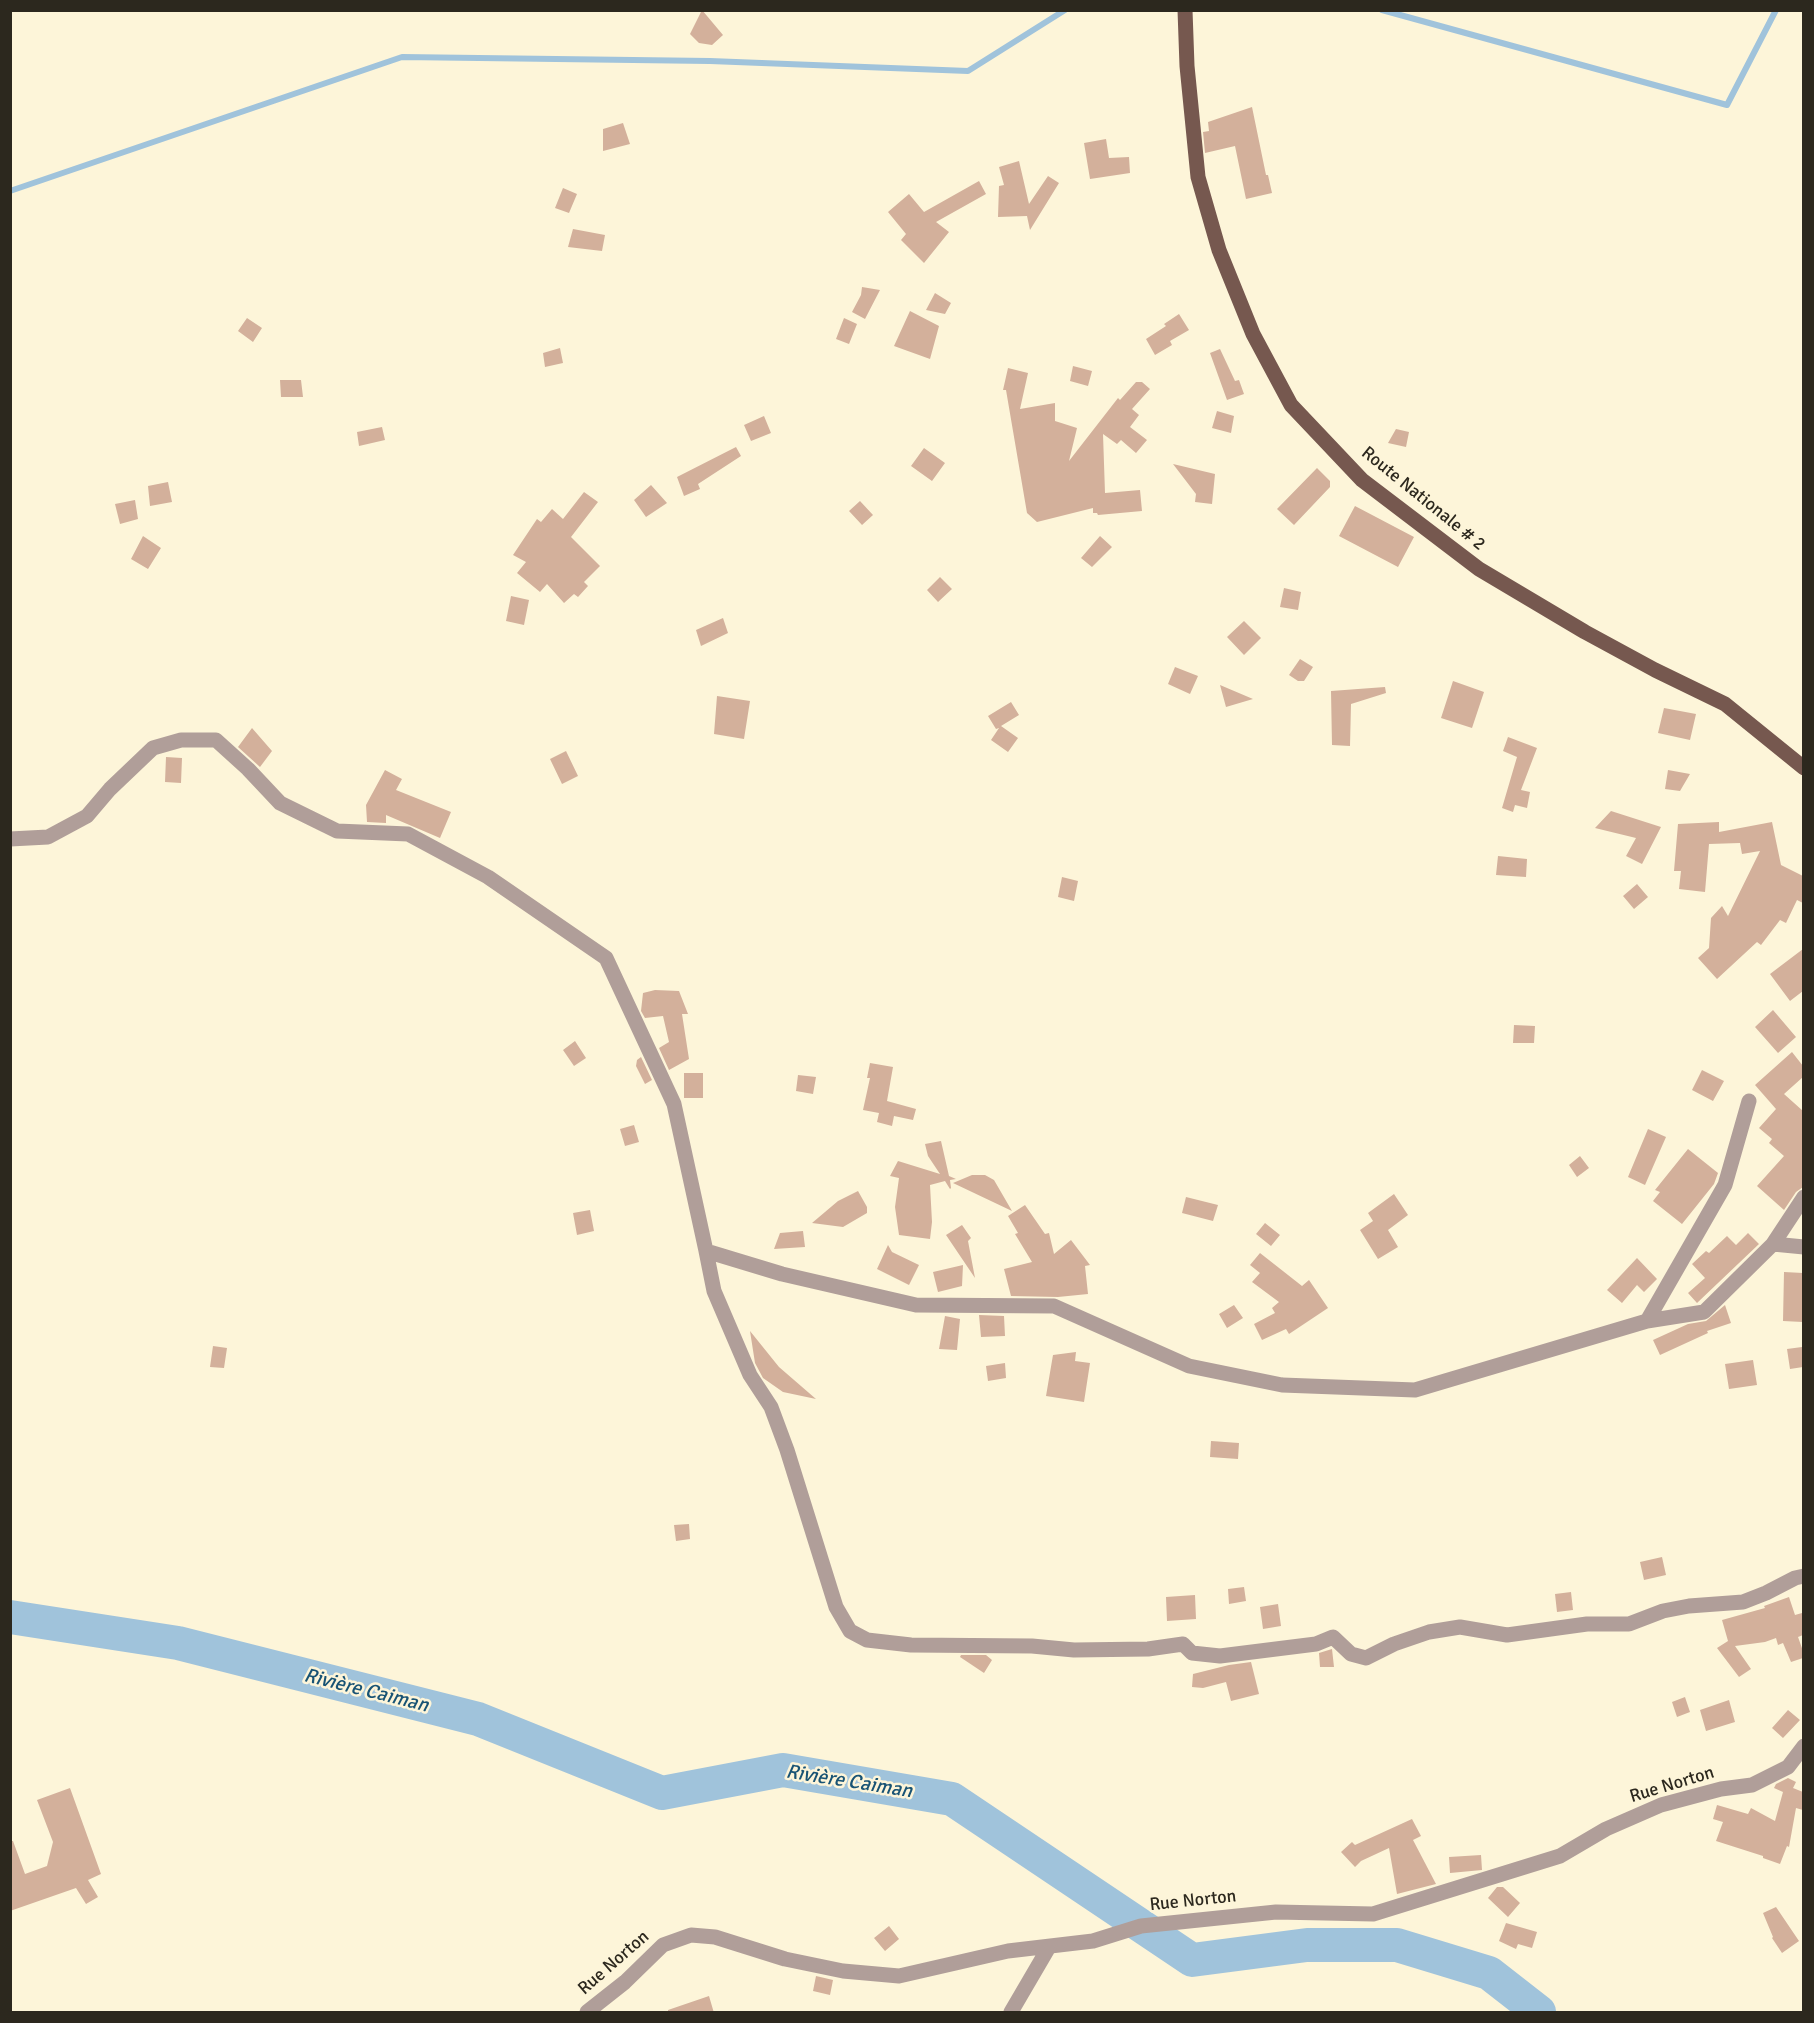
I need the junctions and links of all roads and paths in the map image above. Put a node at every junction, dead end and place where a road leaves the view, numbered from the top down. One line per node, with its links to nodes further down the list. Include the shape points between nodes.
1 (1185, 10): 2 (main road, Route Nationale # 2, via 1198,177 1219,250 1253,334 1291,405 1362,480 1479,569 1585,632 1725,704)
2 (1803, 768)
3 (10, 838): 8 (street, via 48,837 87,816 153,748 181,740 216,740 280,803 337,831 408,834 488,877 606,958 674,1104)
4 (1749, 1101): 9 (street, via 1725,1185)
5 (1803, 1197): 6 (street)
6 (1773, 1244): 7 (street); 9 (street, via 1704,1312)
7 (1803, 1247)
8 (706, 1251): 9 (street, via 782,1274 916,1305 1054,1306 1189,1366 1282,1384 1415,1390); 10 (street, via 714,1291 788,1450 836,1607 850,1631 867,1641 1074,1650 1148,1649 1183,1644 1192,1653 1220,1656 1317,1644 1333,1637 1351,1654 1366,1658 1429,1632 1461,1627 1507,1635 1587,1624 1629,1624 1663,1611 1743,1602)
9 (1647, 1321)
10 (1803, 1576)
11 (1803, 1746): 12 (street, Rue Norton, via 1788,1767 1752,1785 1661,1805 1606,1829 1560,1856 1373,1914 1276,1912 1141,1926 1093,1941)
12 (1048, 1947): 13 (street, Rue Norton, via 1008,1951 899,1976 843,1971 785,1959 715,1937 691,1935 663,1945); 14 (street)
13 (587, 2013)
14 (1011, 2013)

